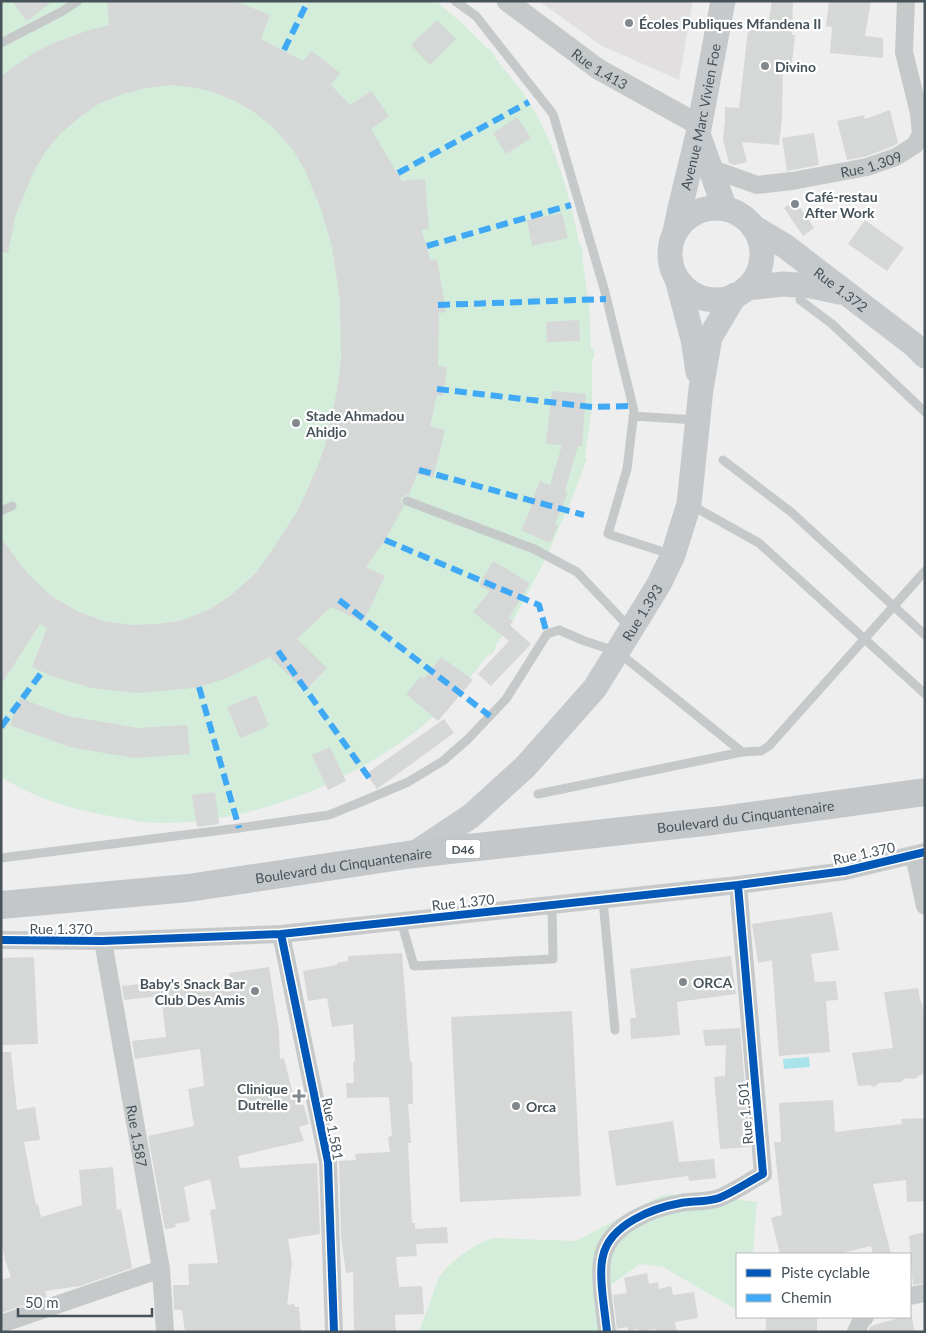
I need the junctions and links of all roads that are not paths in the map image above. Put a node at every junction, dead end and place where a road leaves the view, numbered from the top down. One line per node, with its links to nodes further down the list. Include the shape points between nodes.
1 (78, 1): 6 (lane)
2 (455, 1): 19 (lane, via 476,16 553,114 605,292)
3 (507, 1): 7 (street, Rue 1.413, via 598,69)
4 (724, 1): 7 (main road, Avenue Marc Vivien Foe)
5 (906, 1): 8 (street, Rue 1.309, via 904,52 921,134 915,145 896,157 867,167 792,181 757,184)
6 (1, 43)
7 (699, 130): 8 (main road); 11 (main road, Avenue Marc Vivien Foe)
8 (710, 168): 9 (main road)
9 (725, 209): 10 (main road, via 741,215); 11 (main road, via 714,208 697,213 682,222)
10 (753, 227): 13 (main road, via 760,242 762,258 757,274); 14 (main road, Rue 1.372, via 785,246)
11 (675, 232): 12 (main road, via 670,260)
12 (677, 278): 13 (main road, via 693,294 703,298 725,299); 17 (main road)
13 (741, 292): 14 (main road, via 783,284 812,286); 17 (main road, Rue 1.393, via 710,338)
14 (849, 295): 16 (main road, Rue 1.372)
15 (800, 300): 18 (lane, via 832,324)
16 (925, 356)
17 (701, 389): 20 (main road, Rue 1.393)
18 (925, 412)
19 (633, 416): 20 (lane); 26 (lane, via 627,469 608,534)
20 (698, 420): 23 (main road, Rue 1.393)
21 (723, 460): 28 (lane, via 790,512)
22 (407, 501): 29 (lane, via 534,549 577,572)
23 (688, 504): 26 (main road, Rue 1.393); 31 (lane, via 759,543)
24 (12, 506): 25 (lane)
25 (1, 511)
26 (673, 555): 29 (main road, Rue 1.393, via 660,584)
27 (925, 571): 28 (lane)
28 (892, 607): 30 (lane); 31 (lane)
29 (632, 630): 32 (main road, Rue 1.393)
30 (925, 635)
31 (864, 638): 33 (lane); 34 (lane, via 769,746 761,751)
32 (618, 652): 34 (lane); 37 (main road, Rue 1.393, via 595,688 525,767 471,816); 39 (lane, via 559,630 547,634 506,698 443,761 408,782 329,815)
33 (925, 694)
34 (742, 752): 36 (lane)
35 (925, 792): 37 (main road, Boulevard du Cinquantenaire / D46, via 713,821)
36 (538, 794)
37 (414, 854): 42 (main road, Boulevard du Cinquantenaire / D46, via 188,888)
38 (919, 854): 40 (street, Rue 1.370, via 845,871); 44 (street)
39 (1, 858)
40 (738, 885): 41 (street, Rue 1.370); 57 (street, Rue 1.501, via 762,1174 718,1198 651,1211 630,1221 612,1237 603,1255 602,1270)
41 (603, 900): 43 (street, Rue 1.370); 49 (lane)
42 (1, 905)
43 (552, 905): 45 (street, Rue 1.370); 45 (lane, via 553,959 414,966)
44 (925, 906)
45 (401, 921): 46 (street, Rue 1.370)
46 (280, 934): 48 (street, Rue 1.370); 56 (street, Rue 1.581, via 328,1162)
47 (1, 940): 48 (street, Rue 1.370)
48 (103, 941): 50 (street, Rue 1.587)
49 (615, 1030)
50 (161, 1269): 54 (street); 55 (street, Rue 1.587)
51 (925, 1293): 52 (street)
52 (911, 1296)
53 (864, 1318): 58 (street)
54 (1, 1324)
55 (165, 1332)
56 (334, 1332)
57 (607, 1332)
58 (856, 1332)

